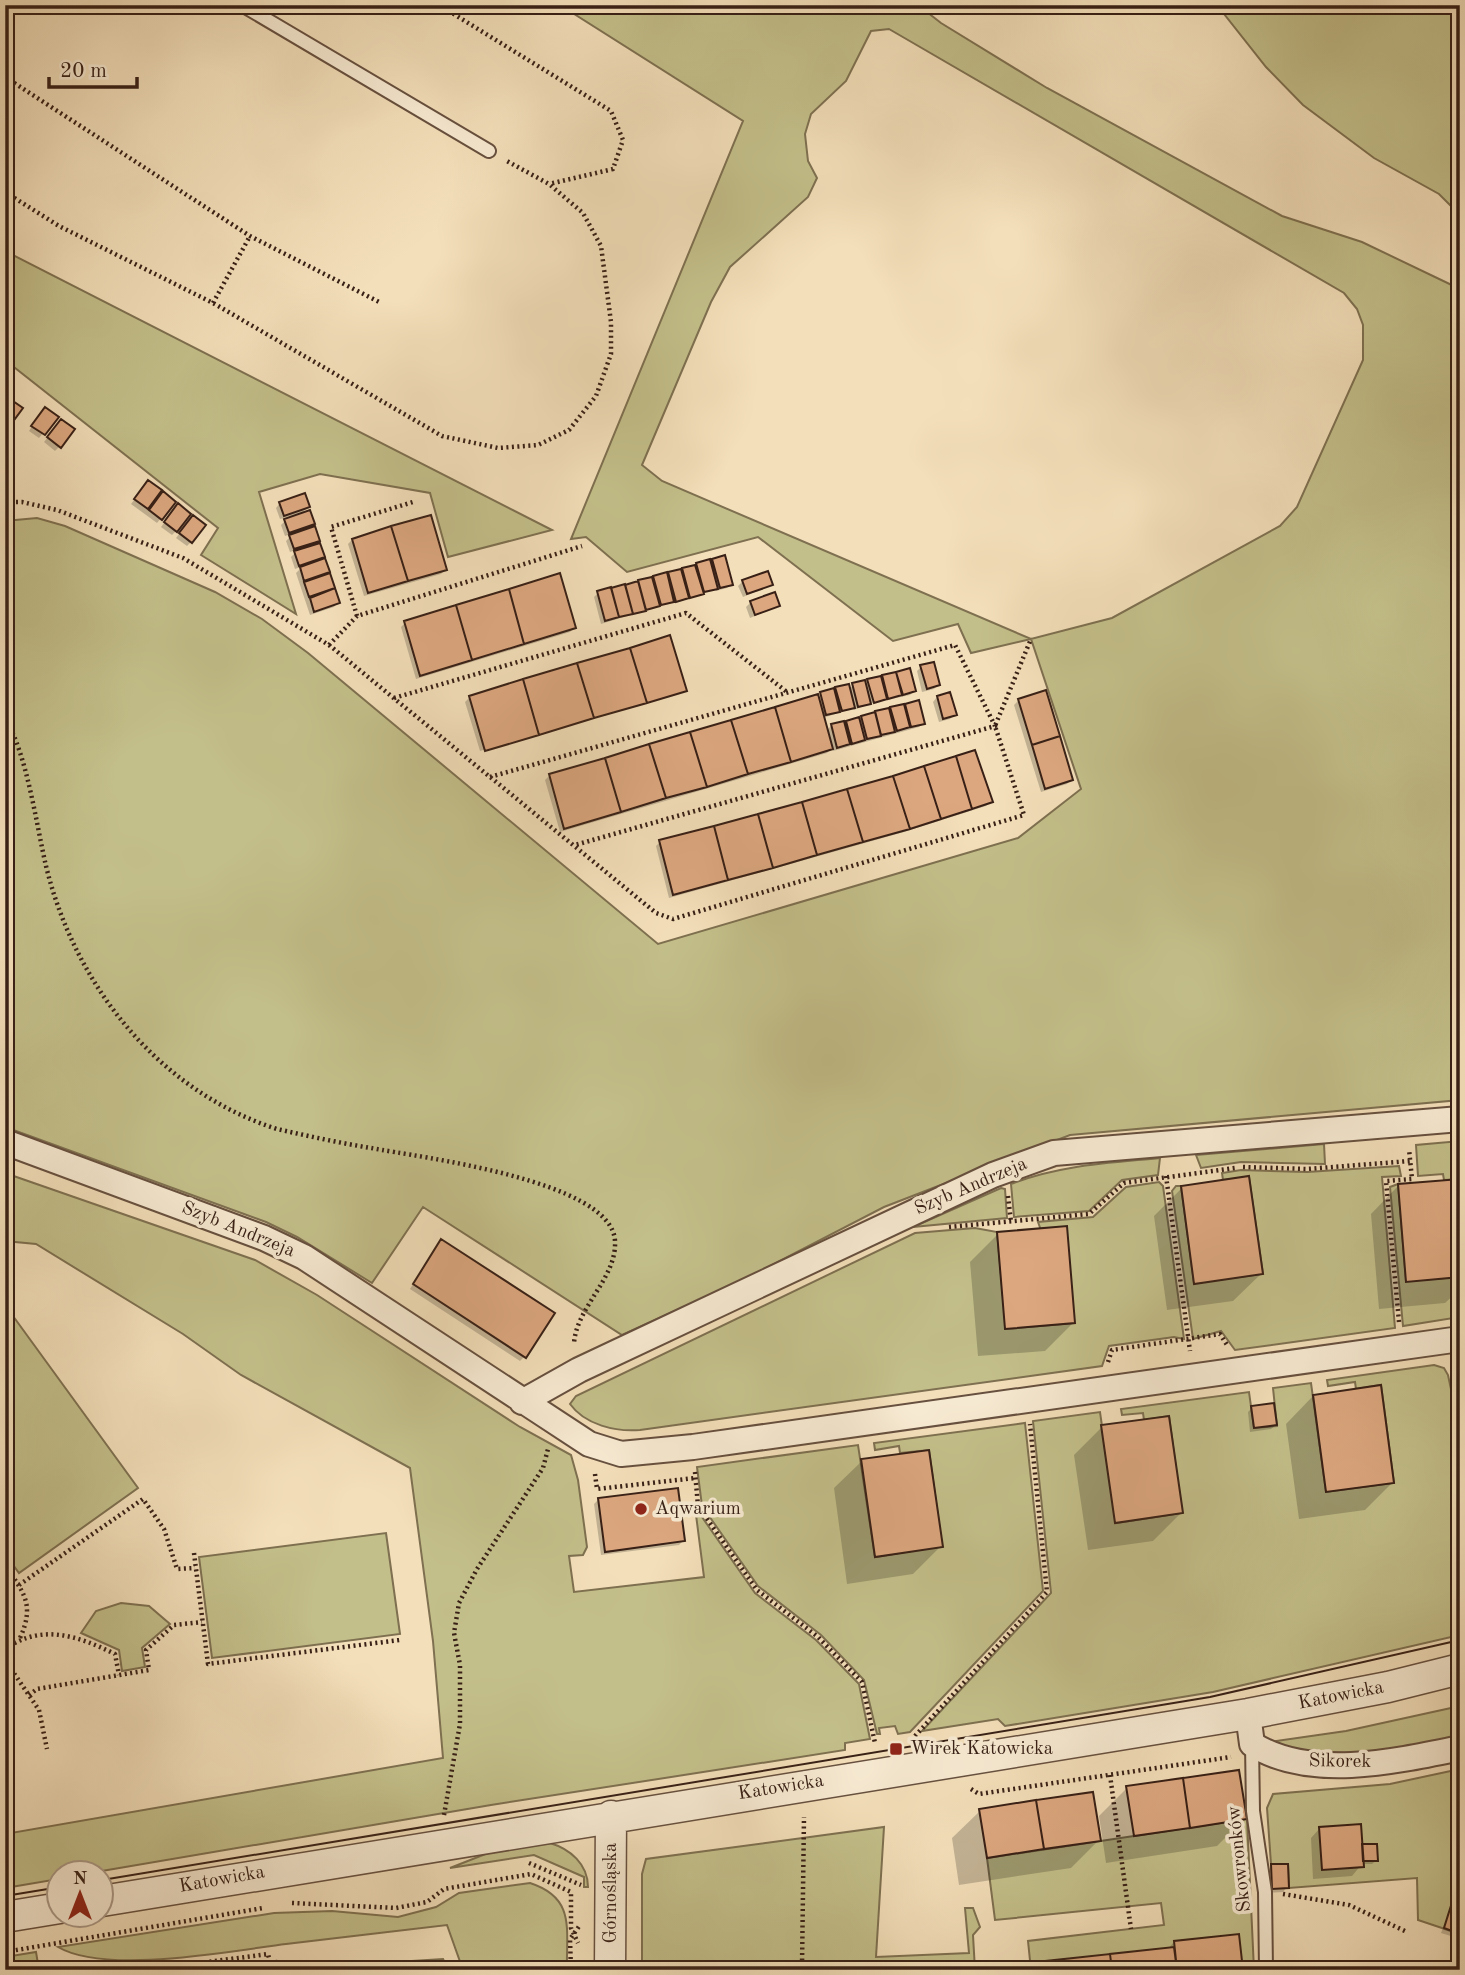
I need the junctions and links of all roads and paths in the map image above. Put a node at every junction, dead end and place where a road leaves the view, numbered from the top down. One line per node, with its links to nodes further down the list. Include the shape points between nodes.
1 (242, 5): 4 (lane)
2 (439, 5): 5 (path, via 611,111 623,140 613,169)
3 (5, 77): 7 (path)
4 (489, 151): 5 (path)
5 (548, 184): 8 (path, via 583,212 601,246 611,354 596,396 569,430 538,445 498,448 442,436)
6 (5, 192): 8 (path, via 59,226)
7 (250, 236): 8 (path); 9 (path)
8 (213, 303)
9 (381, 303)
10 (5, 502): 15 (path, via 57,510 183,558)
11 (413, 502): 13 (path, via 331,527)
12 (582, 546): 13 (path)
13 (357, 616): 15 (path)
14 (1031, 639): 19 (path)
15 (329, 645): 17 (path)
16 (787, 693): 17 (path, via 686,613); 19 (path, via 956,645); 20 (path)
17 (394, 698): 20 (path)
18 (5, 718): 32 (path, via 19,746 49,879 77,953 109,1006 178,1078 239,1117 277,1129 529,1179 577,1198 609,1225 615,1237 615,1258 574,1336 572,1354)
19 (995, 726): 21 (path); 21 (path, via 1024,815 673,919 656,913)
20 (490, 777): 21 (path)
21 (574, 846)
22 (1460, 1119): 23 (street, Szyb Andrzeja)
23 (1407, 1124): 25 (street, Szyb Andrzeja); 26 (path)
24 (5, 1142): 33 (street, Szyb Andrzeja, via 304,1256)
25 (1163, 1145): 27 (path); 32 (street, Szyb Andrzeja, via 1054,1153 993,1175)
26 (1410, 1161): 27 (path, via 1307,1169 1240,1167); 29 (path, via 1412,1180 1386,1181)
27 (1166, 1177): 28 (path, via 1124,1183 1089,1214); 30 (path)
28 (939, 1228)
29 (1399, 1327)
30 (1189, 1339)
31 (1460, 1339): 33 (street, Szyb Andrzeja, via 642,1454 621,1454 589,1444)
32 (579, 1370): 33 (street, Szyb Andrzeja)
33 (522, 1402)
34 (1029, 1417): 50 (path, via 1047,1592)
35 (550, 1442): 59 (path, via 543,1468 459,1603 454,1633 460,1665 460,1724 446,1792)
36 (694, 1463): 51 (path, via 698,1506 757,1590 818,1637 862,1682)
37 (194, 1553): 39 (path)
38 (5, 1566): 40 (path)
39 (195, 1568): 40 (path, via 177,1569 164,1529 144,1499); 41 (path)
40 (19, 1585): 42 (path, via 27,1595)
41 (202, 1622): 43 (path, via 208,1664); 47 (path, via 174,1625 146,1650 149,1670)
42 (20, 1639): 44 (path); 47 (path, via 32,1634 80,1637 116,1654)
43 (400, 1640)
44 (5, 1649)
45 (5, 1660): 48 (path)
46 (1460, 1669): 49 (street, Katowicka)
47 (119, 1675): 48 (path, via 37,1689)
48 (29, 1695): 53 (path, via 39,1710)
49 (1248, 1714): 54 (street); 58 (street, Katowicka)
50 (915, 1736)
51 (875, 1743)
52 (1460, 1748): 54 (street, Sikorek, via 1394,1762 1350,1764 1298,1762)
53 (47, 1749)
54 (1252, 1751): 55 (path); 61 (lane, Skowronków, via 1254,1811)
55 (1110, 1775): 56 (path, via 979,1794); 69 (path)
56 (962, 1784)
57 (804, 1810): 75 (path)
58 (611, 1816): 59 (street, Katowicka); 77 (street, Górnośląska)
59 (443, 1843): 63 (street, Katowicka)
60 (518, 1865): 62 (path, via 531,1863 581,1884)
61 (1265, 1892): 70 (path, via 1349,1905); 82 (lane, Skowronków)
62 (580, 1896)
63 (116, 1899)
64 (284, 1904): 71 (path, via 396,1908 427,1902 444,1889 531,1874 570,1892)
65 (270, 1906): 72 (path)
66 (46, 1910): 67 (street)
67 (5, 1917)
68 (580, 1917): 71 (path)
69 (1131, 1929)
70 (1405, 1931)
71 (575, 1934): 80 (path, via 570,1939); 81 (path)
72 (5, 1952)
73 (278, 1962): 74 (path)
74 (270, 1963): 78 (path, via 268,1954); 79 (path)
75 (802, 1966): 76 (path); 77 (path)
76 (990, 1967)
77 (624, 1968)
78 (155, 1969)
79 (272, 1970)
80 (571, 1970)
81 (578, 1970)
82 (1266, 1970)

